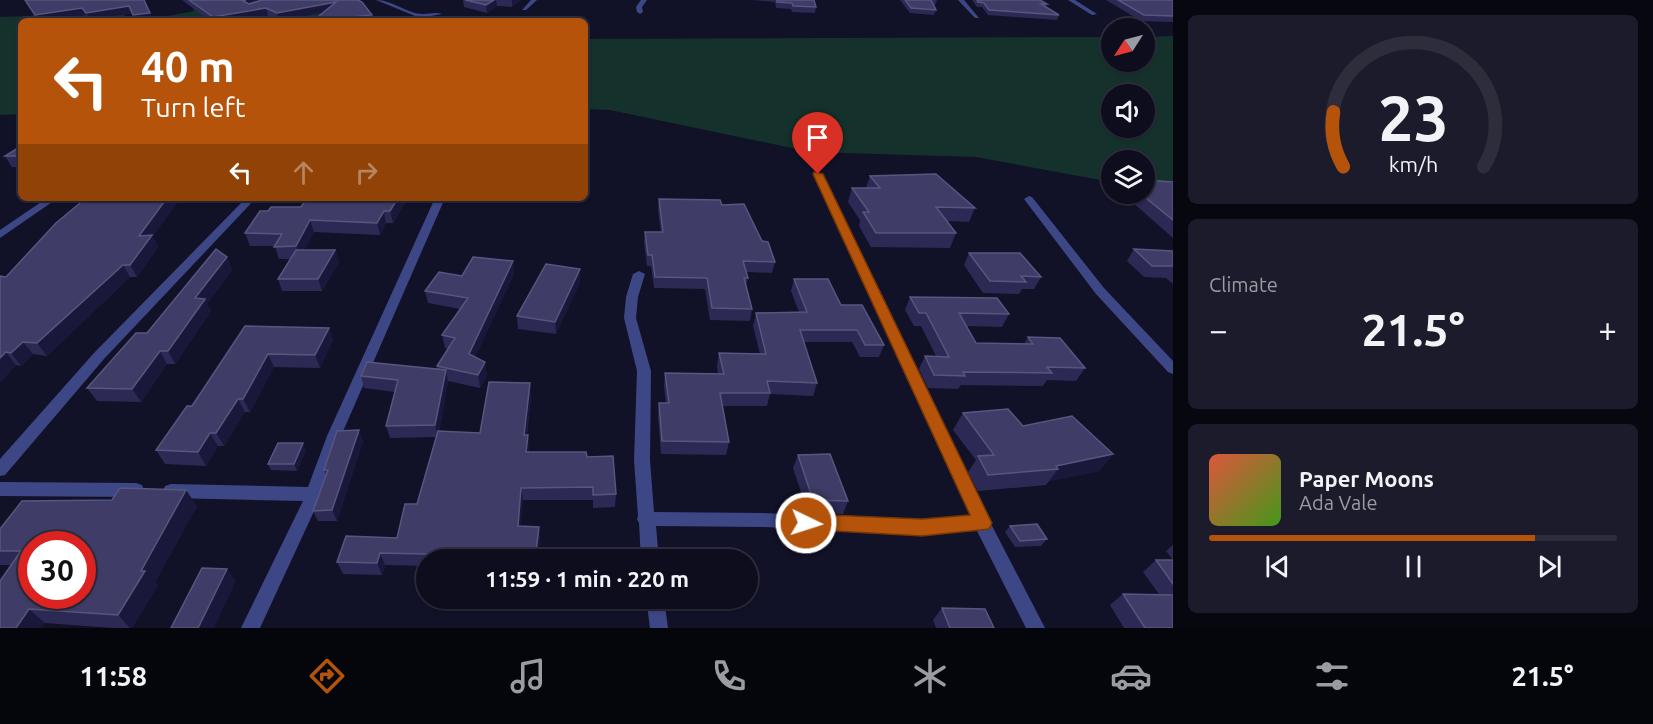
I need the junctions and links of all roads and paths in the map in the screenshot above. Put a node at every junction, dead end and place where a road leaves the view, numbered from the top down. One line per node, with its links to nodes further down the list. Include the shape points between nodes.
1 (379, 0): 8 (street, via 420,16)
2 (534, 0): 6 (street)
3 (644, 0): 7 (street)
4 (961, 0): 10 (street)
5 (1071, 0): 9 (street)
6 (524, 9)
7 (640, 12)
8 (439, 14)
9 (1094, 14)
10 (977, 17)
11 (818, 174): 23 (street)
12 (1029, 199): 18 (street, via 1100,291)
13 (49, 201): 16 (street)
14 (248, 201): 19 (street, via 99,356)
15 (439, 201): 21 (street, via 334,436)
16 (0, 235)
17 (639, 274): 22 (street, via 630,318 644,371)
18 (1173, 369)
19 (0, 470)
20 (0, 489): 21 (street)
21 (314, 494): 26 (street)
22 (645, 519): 23 (street, via 922,527); 24 (street)
23 (982, 523): 28 (street)
24 (649, 549)
25 (656, 609): 27 (street)
26 (250, 628)
27 (658, 628)
28 (1036, 628)

